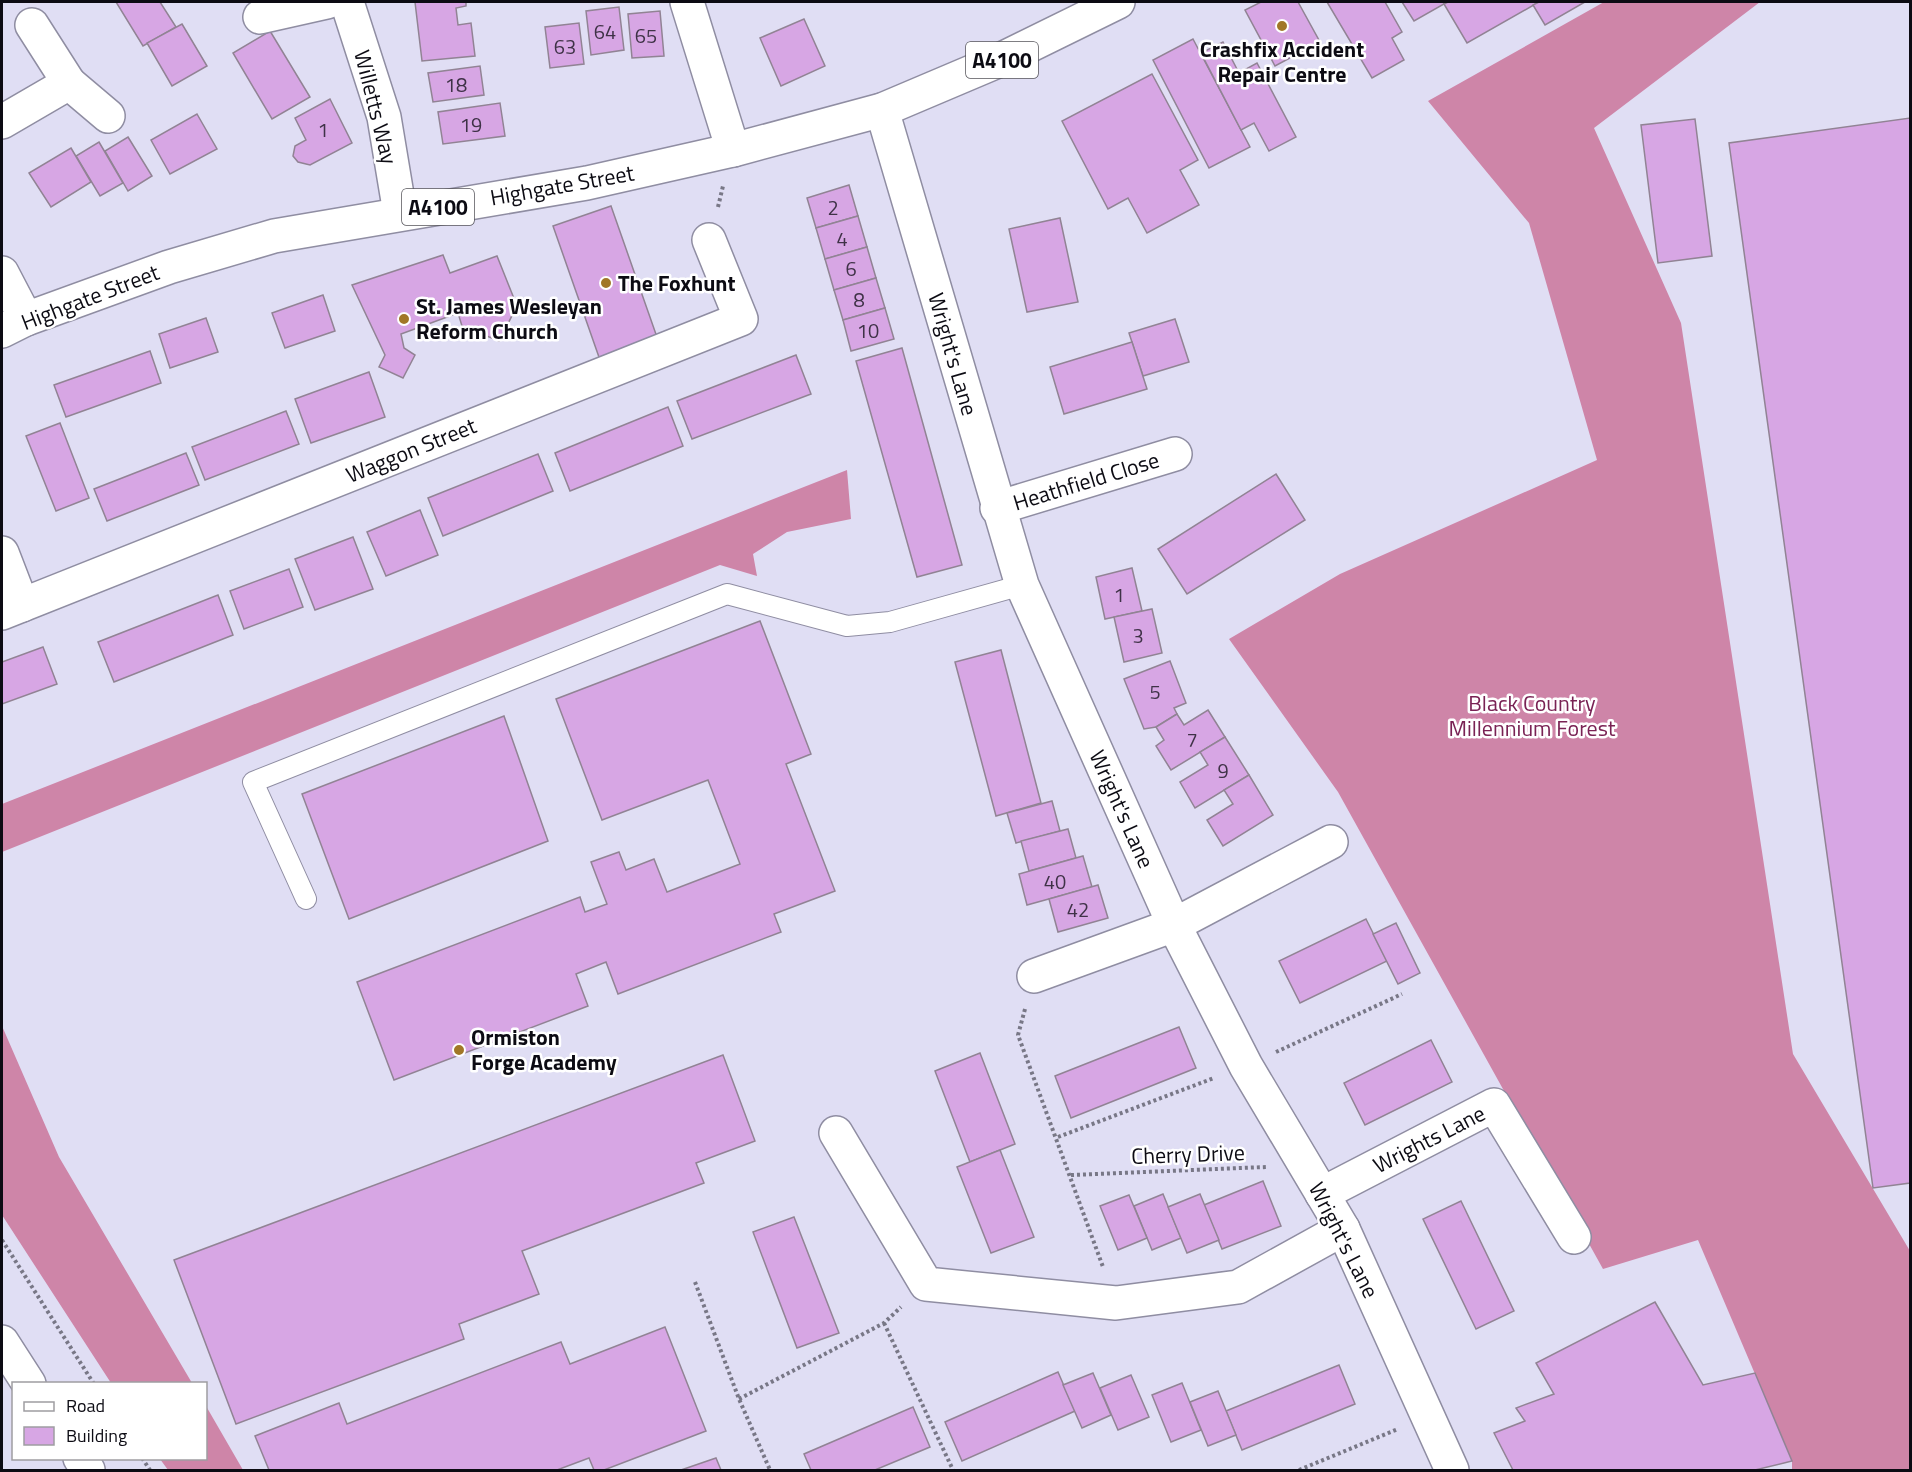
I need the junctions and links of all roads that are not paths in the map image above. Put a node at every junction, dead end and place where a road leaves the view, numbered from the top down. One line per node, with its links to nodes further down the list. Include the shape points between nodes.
1 (327, 2): 5 (street)
2 (347, 2): 12 (street, Willetts Way, via 384,117)
3 (687, 2): 11 (street)
4 (1118, 2): 8 (street, A4100, via 1000,60)
5 (260, 17)
6 (32, 24): 7 (street)
7 (69, 83): 9 (street); 10 (street)
8 (882, 110): 11 (street, Highgate Street / A4100); 17 (street, Wright's Lane)
9 (108, 116)
10 (2, 122)
11 (733, 150): 12 (street, Highgate Street / A4100, via 587,183)
12 (400, 213): 15 (street, Highgate Street / A4100, via 274,236 169,267)
13 (709, 240): 20 (street, Waggon Street, via 741,319)
14 (2, 273): 15 (street)
15 (14, 325)
16 (1175, 454): 17 (street, Heathfield Close)
17 (998, 508): 19 (street, Wright's Lane)
18 (2, 553): 20 (street)
19 (1022, 585): 22 (lane, via 890,621 847,626 727,594 253,782); 23 (street, Wright's Lane)
20 (12, 609)
21 (1331, 842): 23 (street)
22 (306, 899)
23 (1174, 925): 24 (street); 26 (street, Wright's Lane, via 1246,1066)
24 (1034, 976)
25 (836, 1133): 27 (street, via 926,1284 1116,1304 1238,1287)
26 (1322, 1194): 27 (street, Wright's Lane); 28 (street, Wrights Lane, via 1494,1105)
27 (1342, 1229): 31 (street, Wright's Lane)
28 (1574, 1237)
29 (2, 1342): 30 (street)
30 (28, 1382)
31 (1452, 1470)

